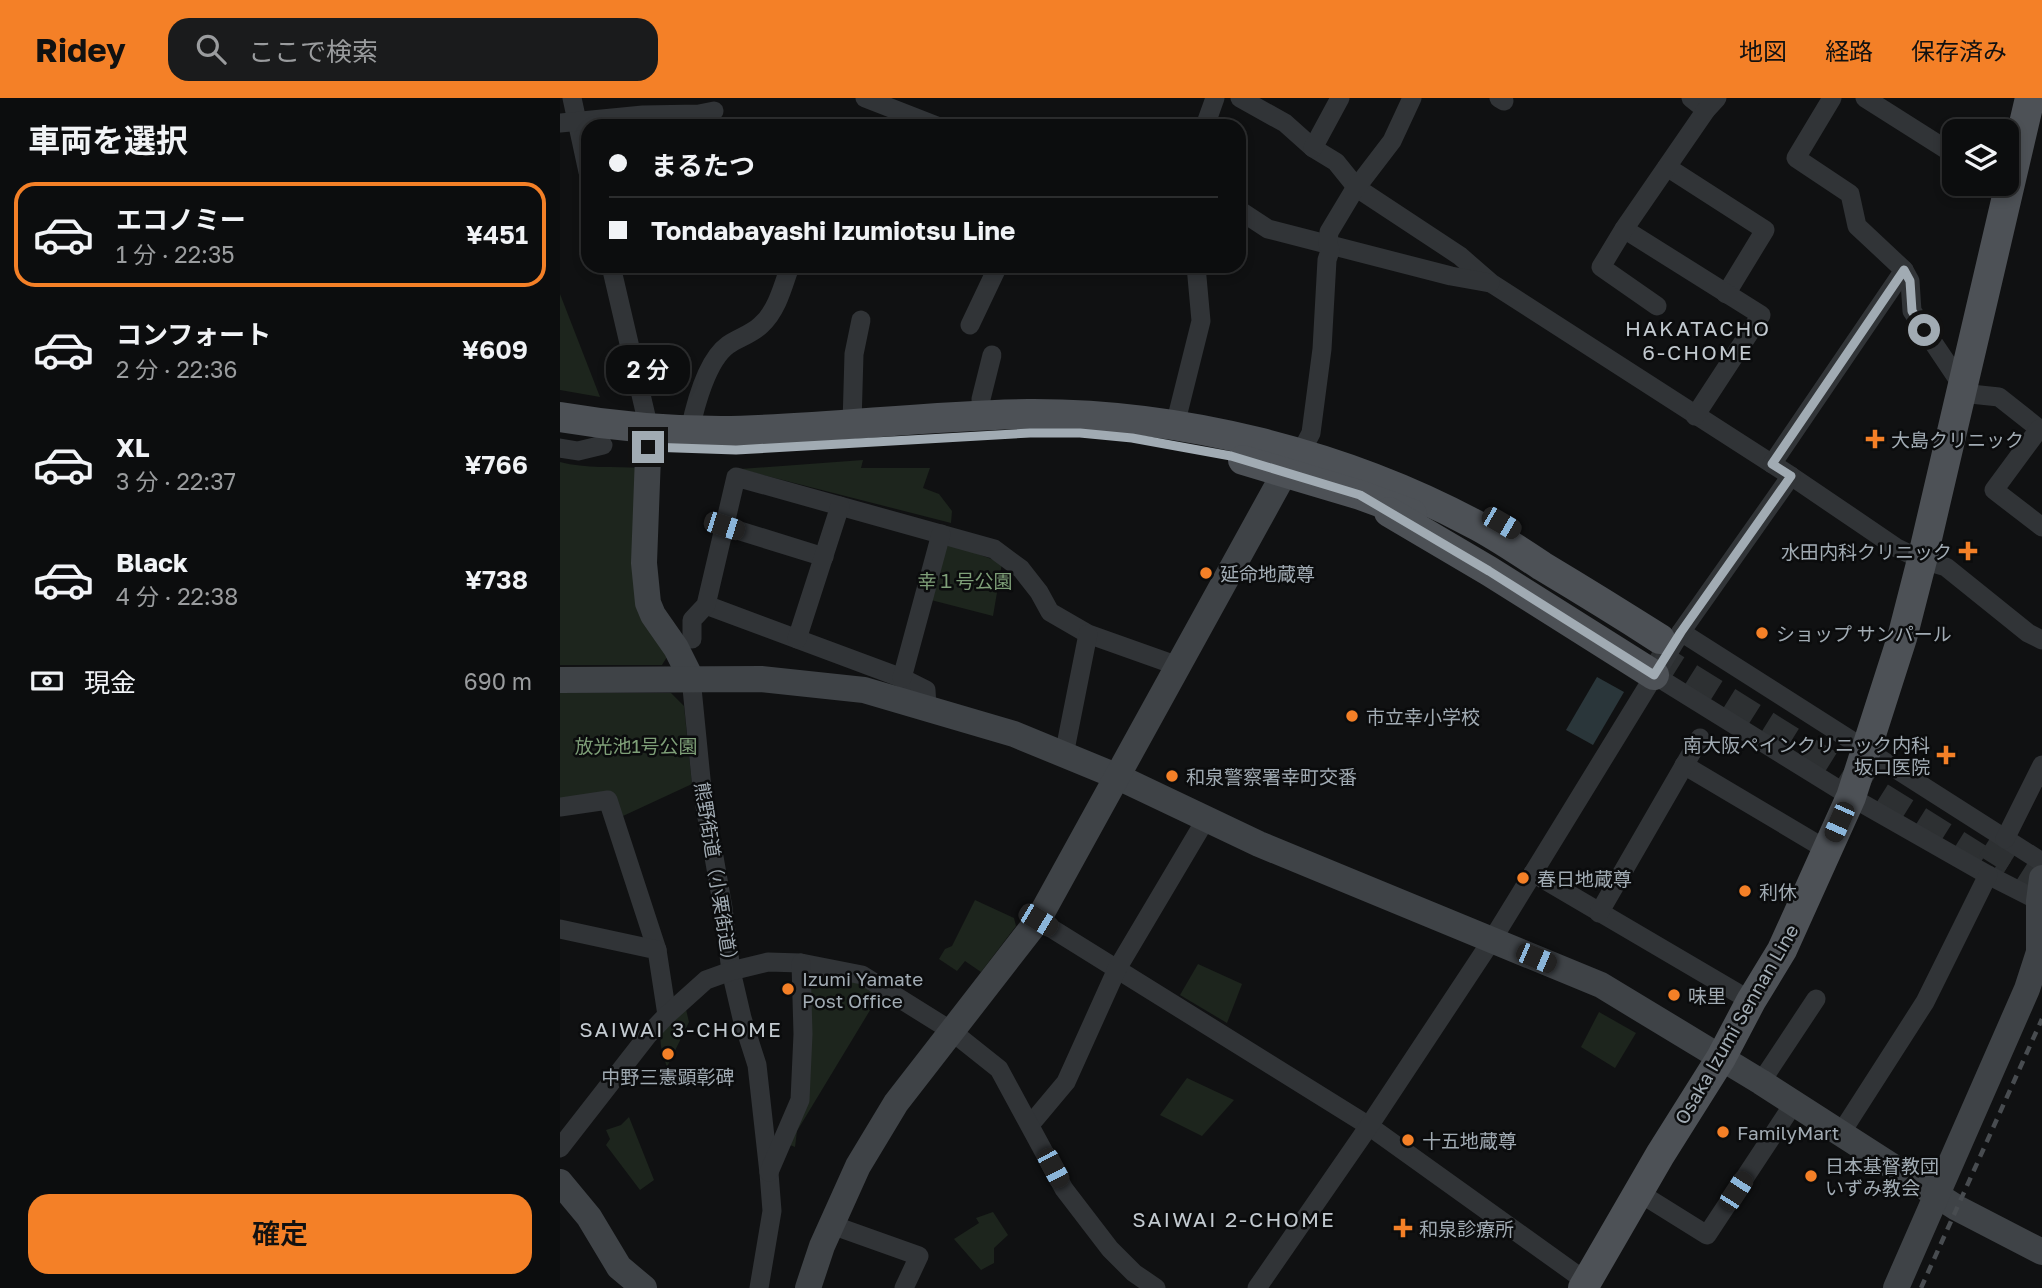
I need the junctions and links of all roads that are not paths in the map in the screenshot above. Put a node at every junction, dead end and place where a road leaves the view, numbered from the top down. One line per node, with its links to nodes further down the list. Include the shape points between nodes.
1 (572, 98): 15 (street)
2 (865, 98): 13 (street)
3 (1215, 98): 14 (street)
4 (1240, 98): 18 (street, via 1285,122)
5 (1340, 98): 18 (street)
6 (1412, 98): 21 (street, via 1392,141)
7 (1832, 98): 26 (street, via 1796,159 1850,194 1857,226)
8 (1866, 98): 17 (street)
9 (2030, 98): 16 (main road, Osaka Izumi Sennan Line)
10 (1704, 102): 20 (street)
11 (714, 111): 12 (street)
12 (596, 119)
13 (919, 119)
14 (1208, 119)
15 (568, 122): 19 (street)
16 (2019, 137)
17 (1942, 147)
18 (1313, 148): 21 (street, via 1336,162)
19 (581, 154)
20 (1667, 167): 24 (street); 32 (street, via 1765,230)
21 (1357, 188): 25 (street, via 1329,232); 31 (street, via 1460,256)
22 (2003, 196): 37 (main road, Osaka Izumi Sennan Line)
23 (1246, 215): 25 (street, via 1268,229)
24 (1624, 229): 32 (street); 33 (street, via 1601,267)
25 (1328, 243): 31 (street); 48 (street, via 1311,433)
26 (1904, 270): 37 (street, via 1910,281 1912,311); 49 (street)
27 (613, 273): 46 (street, 熊野街道（小栗街道）)
28 (787, 273): 44 (street, via 774,309 761,325 725,347 710,370)
29 (995, 273): 35 (street)
30 (1197, 273): 42 (street, via 1201,321)
31 (1491, 283): 39 (street)
32 (1726, 294): 39 (street, via 1760,315)
33 (1657, 306)
34 (862, 320): 41 (street, via 854,354)
35 (970, 325)
36 (992, 355): 40 (street, via 979,375)
37 (1962, 390): 45 (street, via 1999,397); 56 (main road, Osaka Izumi Sennan Line)
38 (560, 405): 43 (street, via 568,407)
39 (1695, 416): 49 (street)
40 (982, 417): 41 (main road); 42 (main road, via 1079,416)
41 (852, 424): 44 (main road)
42 (1175, 425): 48 (main road)
43 (577, 430): 46 (main road); 47 (street, via 578,451)
44 (690, 430): 46 (main road)
45 (2040, 430): 53 (street, via 1994,490)
46 (648, 438): 48 (main road, via 736,450 1080,433); 64 (street, 熊野街道（小栗街道）, via 644,563 648,603)
47 (560, 448)
48 (1292, 463): 62 (main road, via 1359,483); 63 (street)
49 (1772, 464): 50 (street)
50 (1791, 476): 56 (street); 62 (street)
51 (840, 506): 52 (street, via 736,477); 54 (street); 55 (street)
52 (724, 526): 55 (street); 57 (street)
53 (2042, 527)
54 (941, 534): 58 (street, via 994,548 1021,569 1050,612); 65 (street)
55 (824, 557): 60 (street)
56 (1922, 560): 61 (street, via 1946,567); 69 (main road, Osaka Izumi Sennan Line)
57 (706, 605): 59 (street, via 692,620); 60 (street)
58 (1088, 634): 63 (street); 70 (street)
59 (692, 639)
60 (797, 639): 65 (street)
61 (2042, 640)
62 (1662, 650): 69 (street); 74 (street); 80 (street)
63 (1178, 666): 73 (street)
64 (691, 678): 66 (street); 67 (street, via 761,679 864,690); 90 (street, 熊野街道（小栗街道）, via 702,789)
65 (902, 678): 67 (street, via 926,690)
66 (560, 680)
67 (927, 707): 70 (street)
68 (1700, 738): 71 (street)
69 (1867, 751): 74 (main road, Osaka Izumi Sennan Line); 77 (street)
70 (1064, 754): 73 (street)
71 (1684, 765): 78 (street); 83 (street)
72 (2042, 765): 77 (street)
73 (1116, 776): 76 (street); 84 (street)
74 (1851, 797): 78 (main road, Osaka Izumi Sennan Line); 81 (street)
75 (560, 807): 87 (street, via 608,800)
76 (1206, 819): 86 (street); 89 (street)
77 (2005, 839): 79 (street)
78 (1827, 850): 92 (main road, Osaka Izumi Sennan Line, via 1782,950)
79 (2042, 862)
80 (1533, 873): 83 (street); 86 (street)
81 (1988, 875): 82 (street); 100 (street, via 1925,1002)
82 (2040, 889): 105 (street, via 2039,952 2027,989)
83 (1599, 913): 92 (street)
84 (1038, 920): 89 (street); 94 (street)
85 (560, 929): 87 (street)
86 (1492, 940): 95 (street, via 1601,985); 99 (street)
87 (657, 950): 93 (street)
88 (801, 963): 90 (street, via 768,962); 94 (street, via 862,975); 102 (street, via 800,1100)
89 (1117, 969): 98 (street, via 1066,1083); 99 (street)
90 (731, 971): 93 (street, via 706,980); 102 (street, 熊野街道（小栗街道）, via 757,1065)
91 (1816, 999): 96 (street)
92 (1751, 1001): 95 (main road, Osaka Izumi Sennan Line)
93 (667, 1015): 101 (street)
94 (950, 1030): 98 (street, via 999,1069); 106 (street, via 895,1103 858,1166)
95 (1721, 1058): 96 (street); 104 (main road, Osaka Izumi Sennan Line)
96 (1761, 1082): 97 (street)
97 (1794, 1103): 100 (street); 104 (street, via 1707,1235)
98 (1030, 1125): 112 (street, via 1064,1189 1110,1249)
99 (1369, 1126): 113 (street); 114 (street, via 1577,1275)
100 (1842, 1133): 105 (street)
101 (560, 1149)
102 (769, 1173): 109 (street, 熊野街道（小栗街道）, via 772,1211)
103 (560, 1182): 108 (street, via 589,1217 619,1268)
104 (1638, 1192): 114 (main road, Osaka Izumi Sennan Line)
105 (1937, 1195): 107 (street); 115 (street)
106 (832, 1225): 110 (street); 111 (street, via 919,1256)
107 (2042, 1252)
108 (644, 1288)
109 (759, 1288)
110 (808, 1288)
111 (904, 1288)
112 (1156, 1288)
113 (1257, 1288)
114 (1583, 1288)
115 (1896, 1288)

